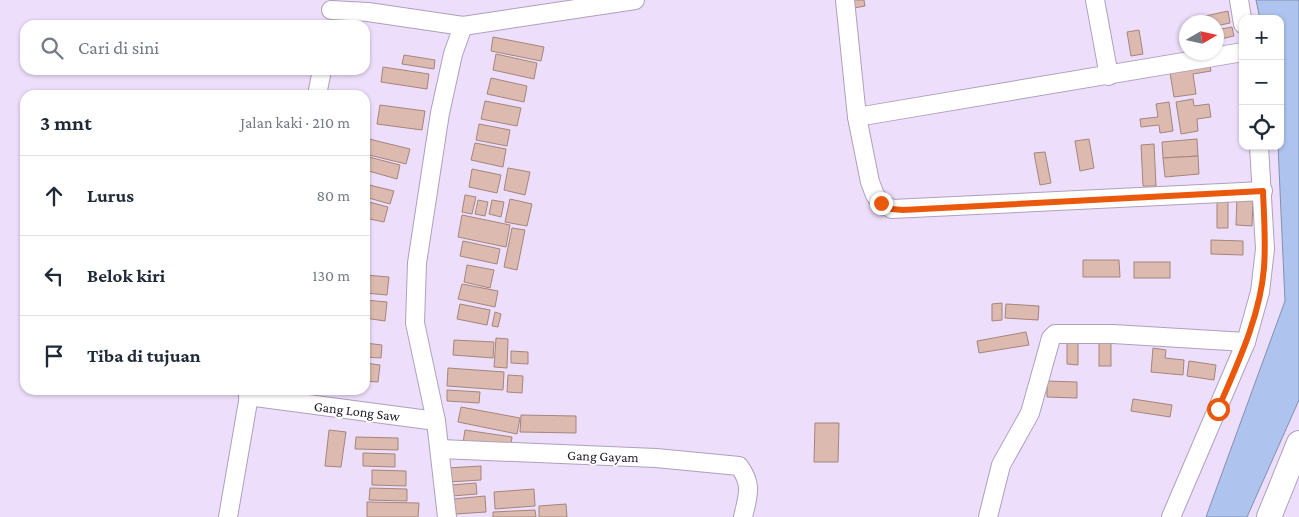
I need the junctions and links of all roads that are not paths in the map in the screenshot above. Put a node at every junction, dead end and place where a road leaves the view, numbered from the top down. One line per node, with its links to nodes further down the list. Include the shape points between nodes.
1 (635, 0): 7 (street)
2 (846, 0): 12 (street)
3 (1095, 0): 10 (street)
4 (1239, 0): 6 (street)
5 (331, 12): 7 (street, via 368,12)
6 (1242, 15)
7 (463, 26): 18 (street, via 453,54 440,113 417,263 415,323)
8 (1239, 53): 10 (street)
9 (321, 75): 11 (street)
10 (1109, 76): 12 (street)
11 (318, 90)
12 (857, 117): 14 (street, via 875,195 892,209)
13 (1259, 150): 14 (street)
14 (1263, 191): 15 (street, via 1264,269)
15 (1246, 342): 24 (street, via 1055,334 1051,338 1030,413 1001,465); 25 (street)
16 (249, 395): 21 (street)
17 (262, 395): 18 (street, Gang Long Saw)
18 (436, 421): 20 (street)
19 (1299, 443): 26 (main road)
20 (440, 449): 22 (street); 23 (street, Gang Gayam, via 646,458 739,466 747,478 749,490)
21 (228, 517)
22 (447, 517)
23 (743, 517)
24 (988, 517)
25 (1171, 517)
26 (1269, 517)

